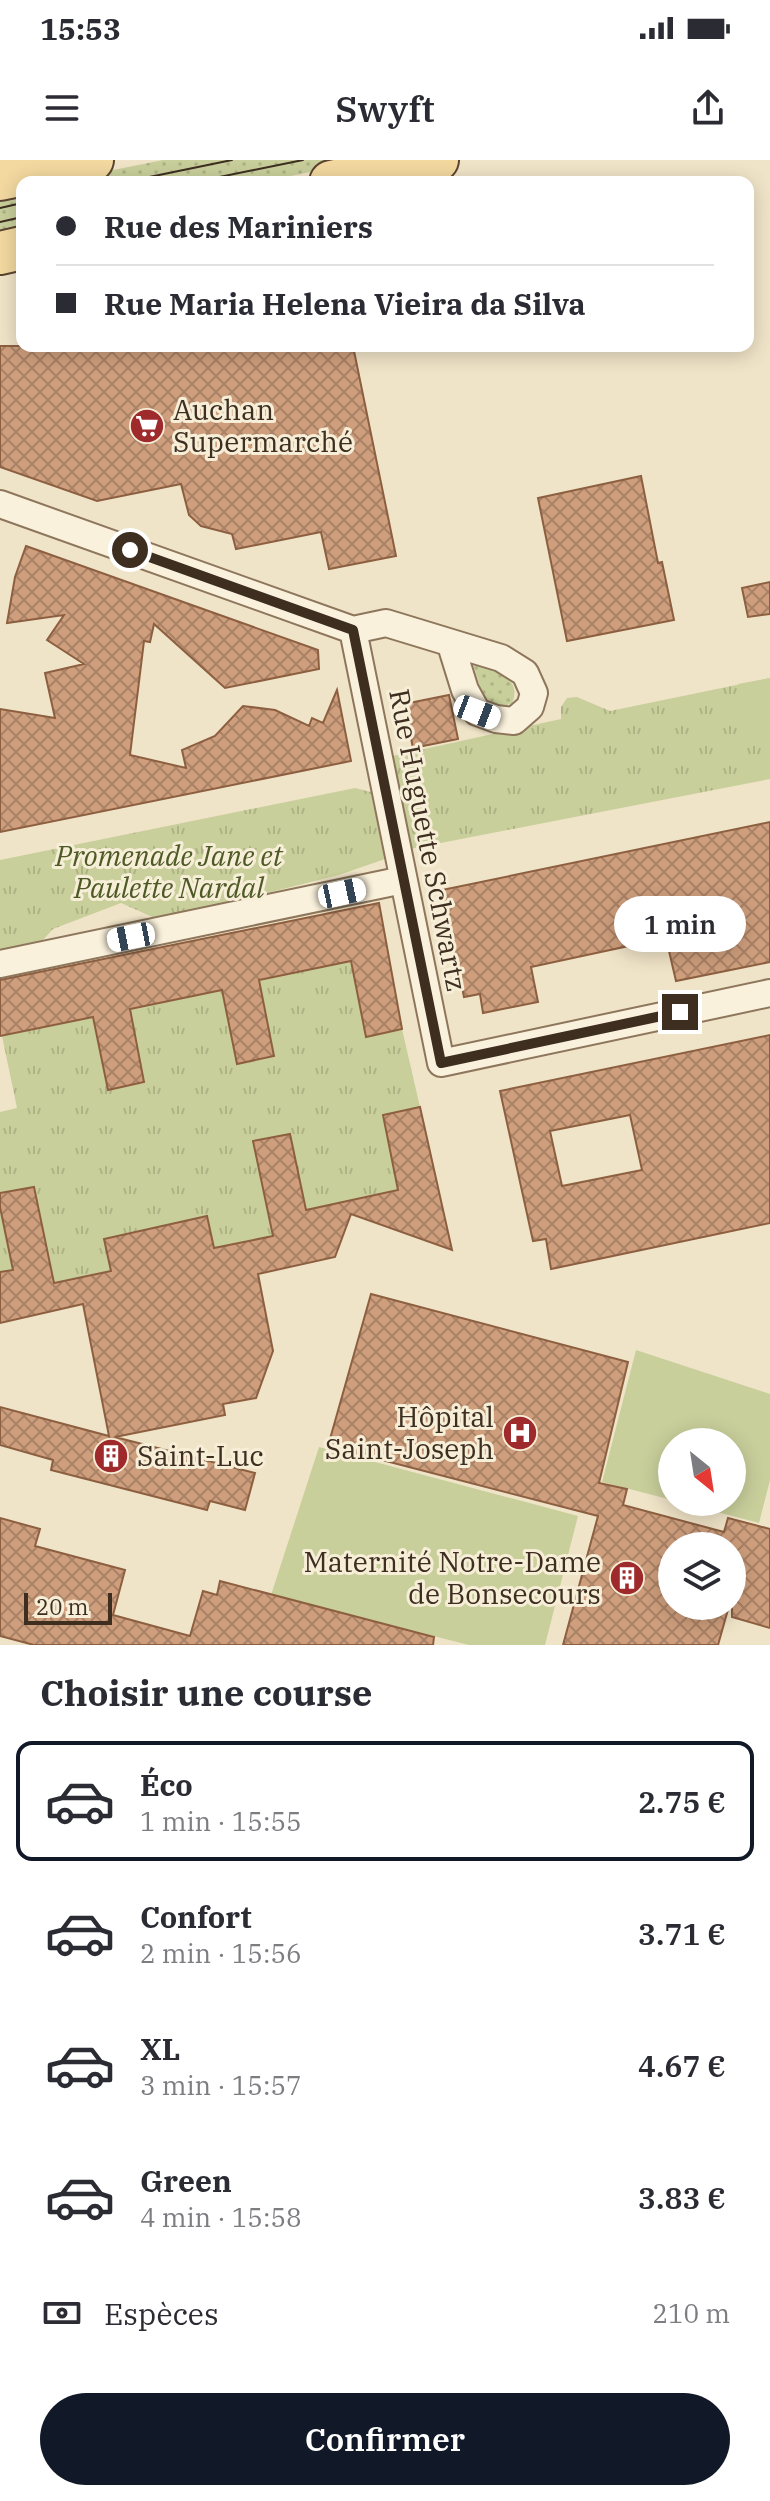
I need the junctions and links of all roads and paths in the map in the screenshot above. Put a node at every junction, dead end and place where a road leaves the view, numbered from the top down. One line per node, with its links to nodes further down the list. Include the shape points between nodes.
1 (92, 160): 4 (main road)
2 (437, 160): 3 (main road)
3 (360, 176)
4 (0, 179)
5 (0, 504): 6 (street)
6 (353, 630): 7 (street, via 386,623); 8 (street, Rue Huguette Schwartz)
7 (451, 645)
8 (403, 880): 9 (street); 10 (street, Rue Huguette Schwartz, via 441,1063)
9 (0, 964)
10 (770, 993)

